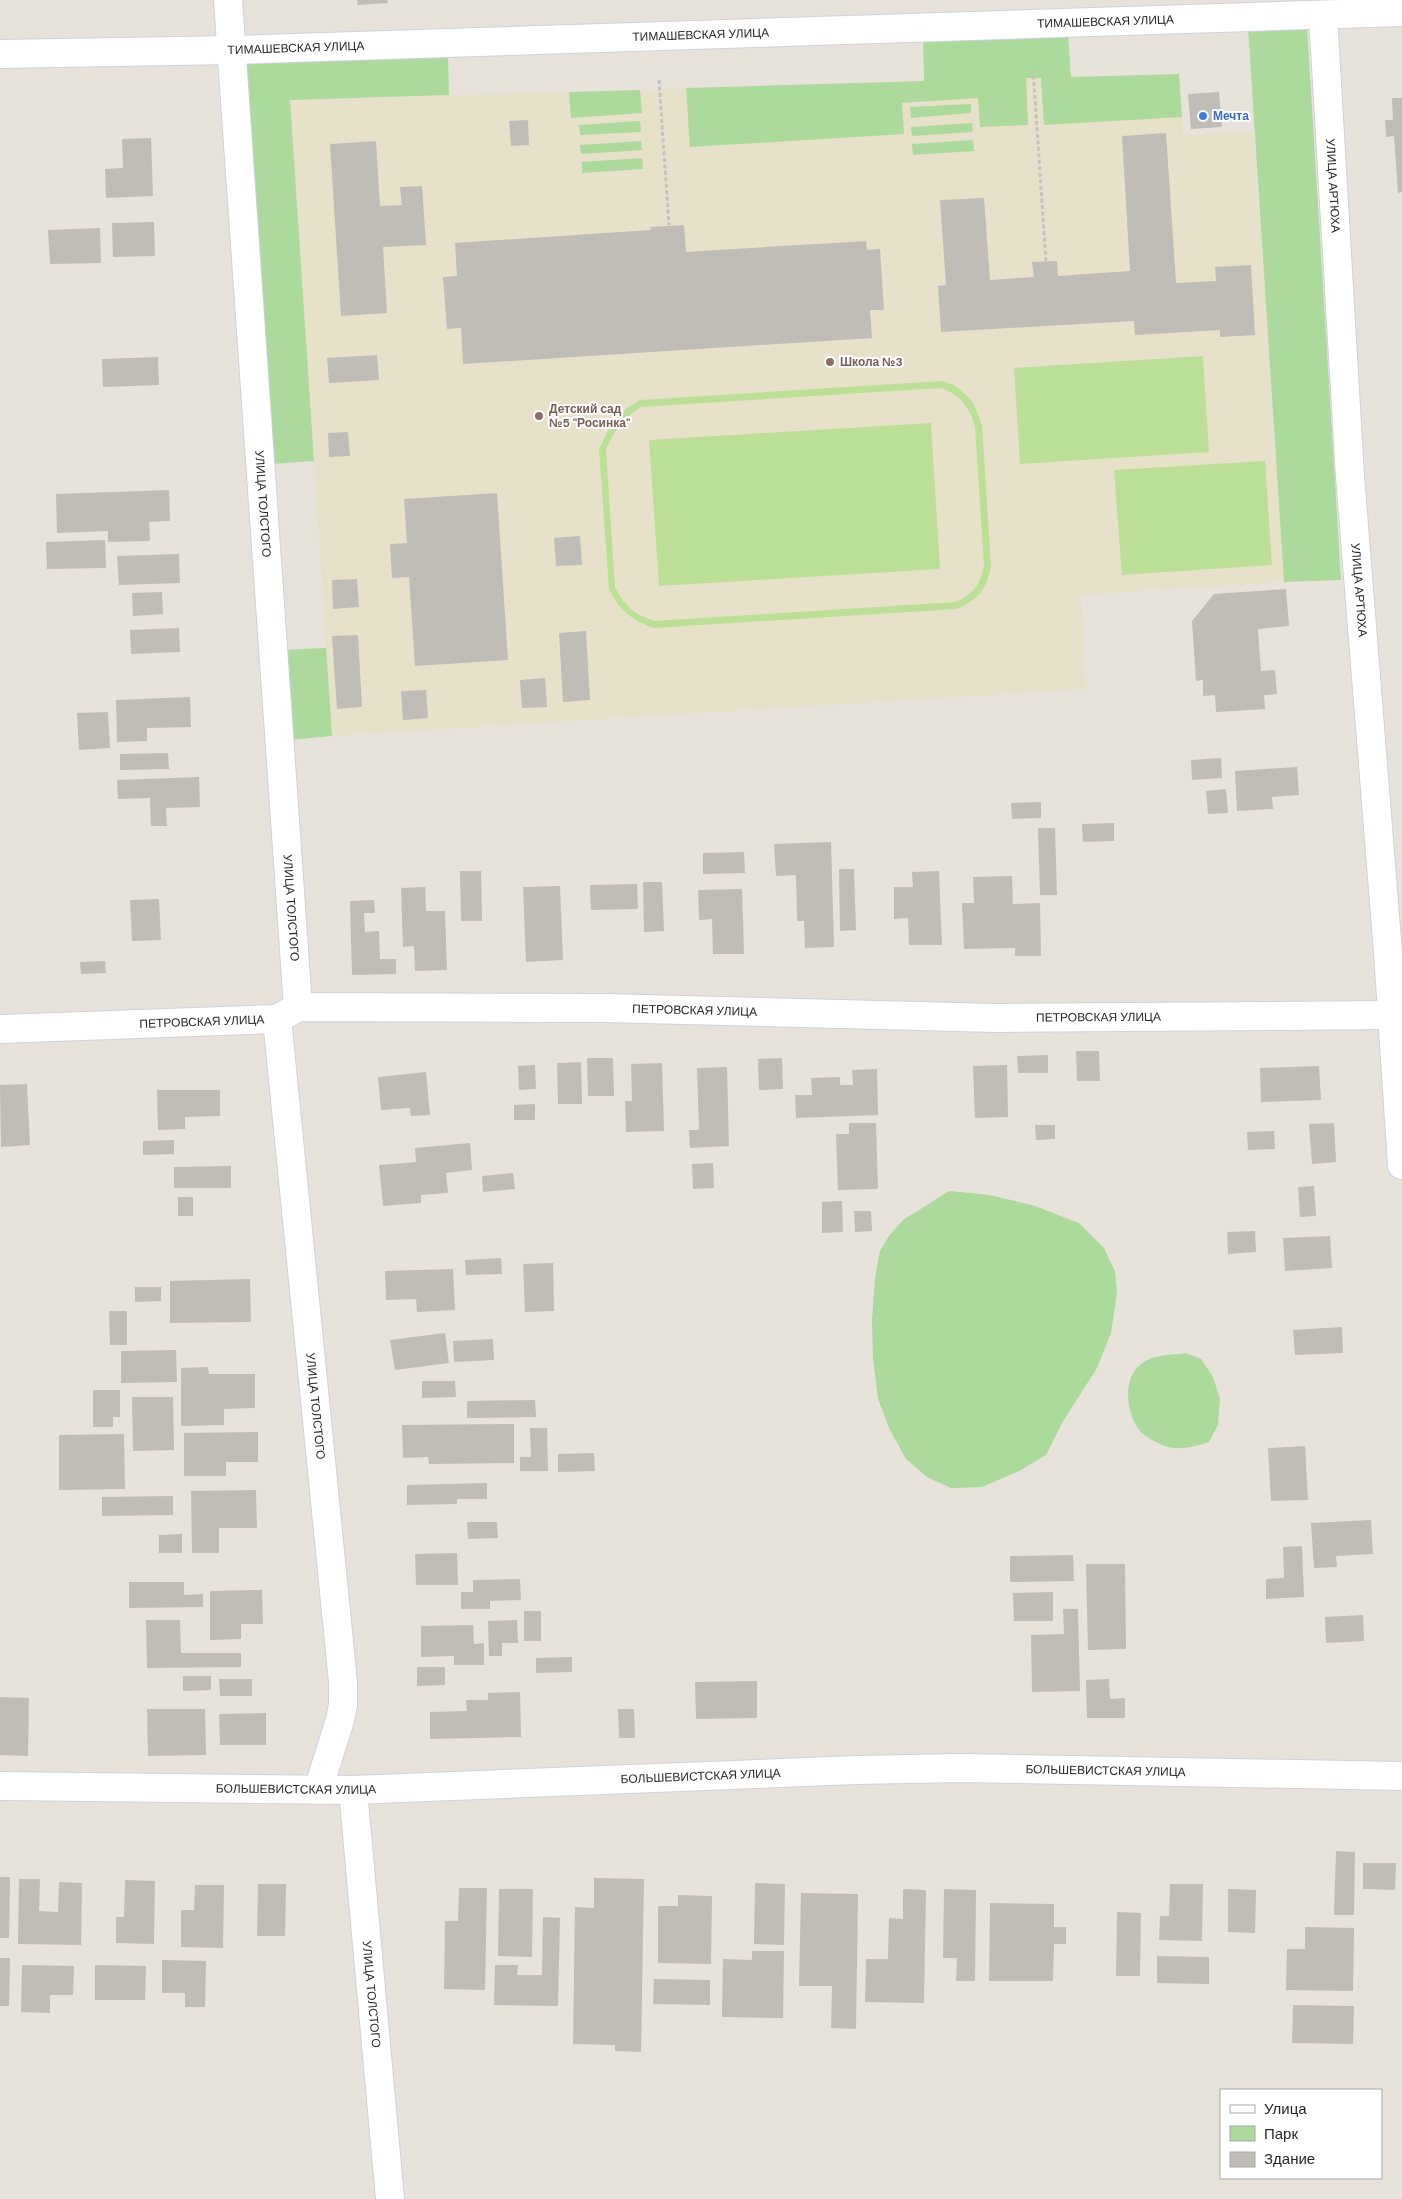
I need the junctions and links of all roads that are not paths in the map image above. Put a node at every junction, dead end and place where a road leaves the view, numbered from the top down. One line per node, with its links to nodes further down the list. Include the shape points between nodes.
1 (228, 0): 4 (street, УЛИЦА ТОЛСТОГО)
2 (1316, 10): 3 (street, ТИМАШЕВСКАЯ УЛИЦА); 4 (street, ТИМАШЕВСКАЯ УЛИЦА); 6 (street, УЛИЦА АРТЮХА, via 1350,476)
3 (1402, 12)
4 (233, 50): 5 (street, ТИМАШЕВСКАЯ УЛИЦА); 7 (street, УЛИЦА ТОЛСТОГО)
5 (0, 54)
6 (1395, 953): 8 (street, УЛИЦА АРТЮХА)
7 (288, 1013): 8 (street, ПЕТРОВСКАЯ УЛИЦА, via 604,1008 996,1018); 9 (street, ПЕТРОВСКАЯ УЛИЦА); 13 (street, УЛИЦА ТОЛСТОГО, via 343,1682 340,1720)
8 (1392, 1015): 10 (street, УЛИЦА АРТЮХА)
9 (0, 1029)
10 (1402, 1165)
11 (1402, 1776): 14 (street, БОЛЬШЕВИСТСКАЯ УЛИЦА, via 960,1768)
12 (0, 1786): 13 (street, БОЛЬШЕВИСТСКАЯ УЛИЦА)
13 (318, 1790): 14 (street, БОЛЬШЕВИСТСКАЯ УЛИЦА)
14 (353, 1790): 15 (street, УЛИЦА ТОЛСТОГО)
15 (390, 2199)

